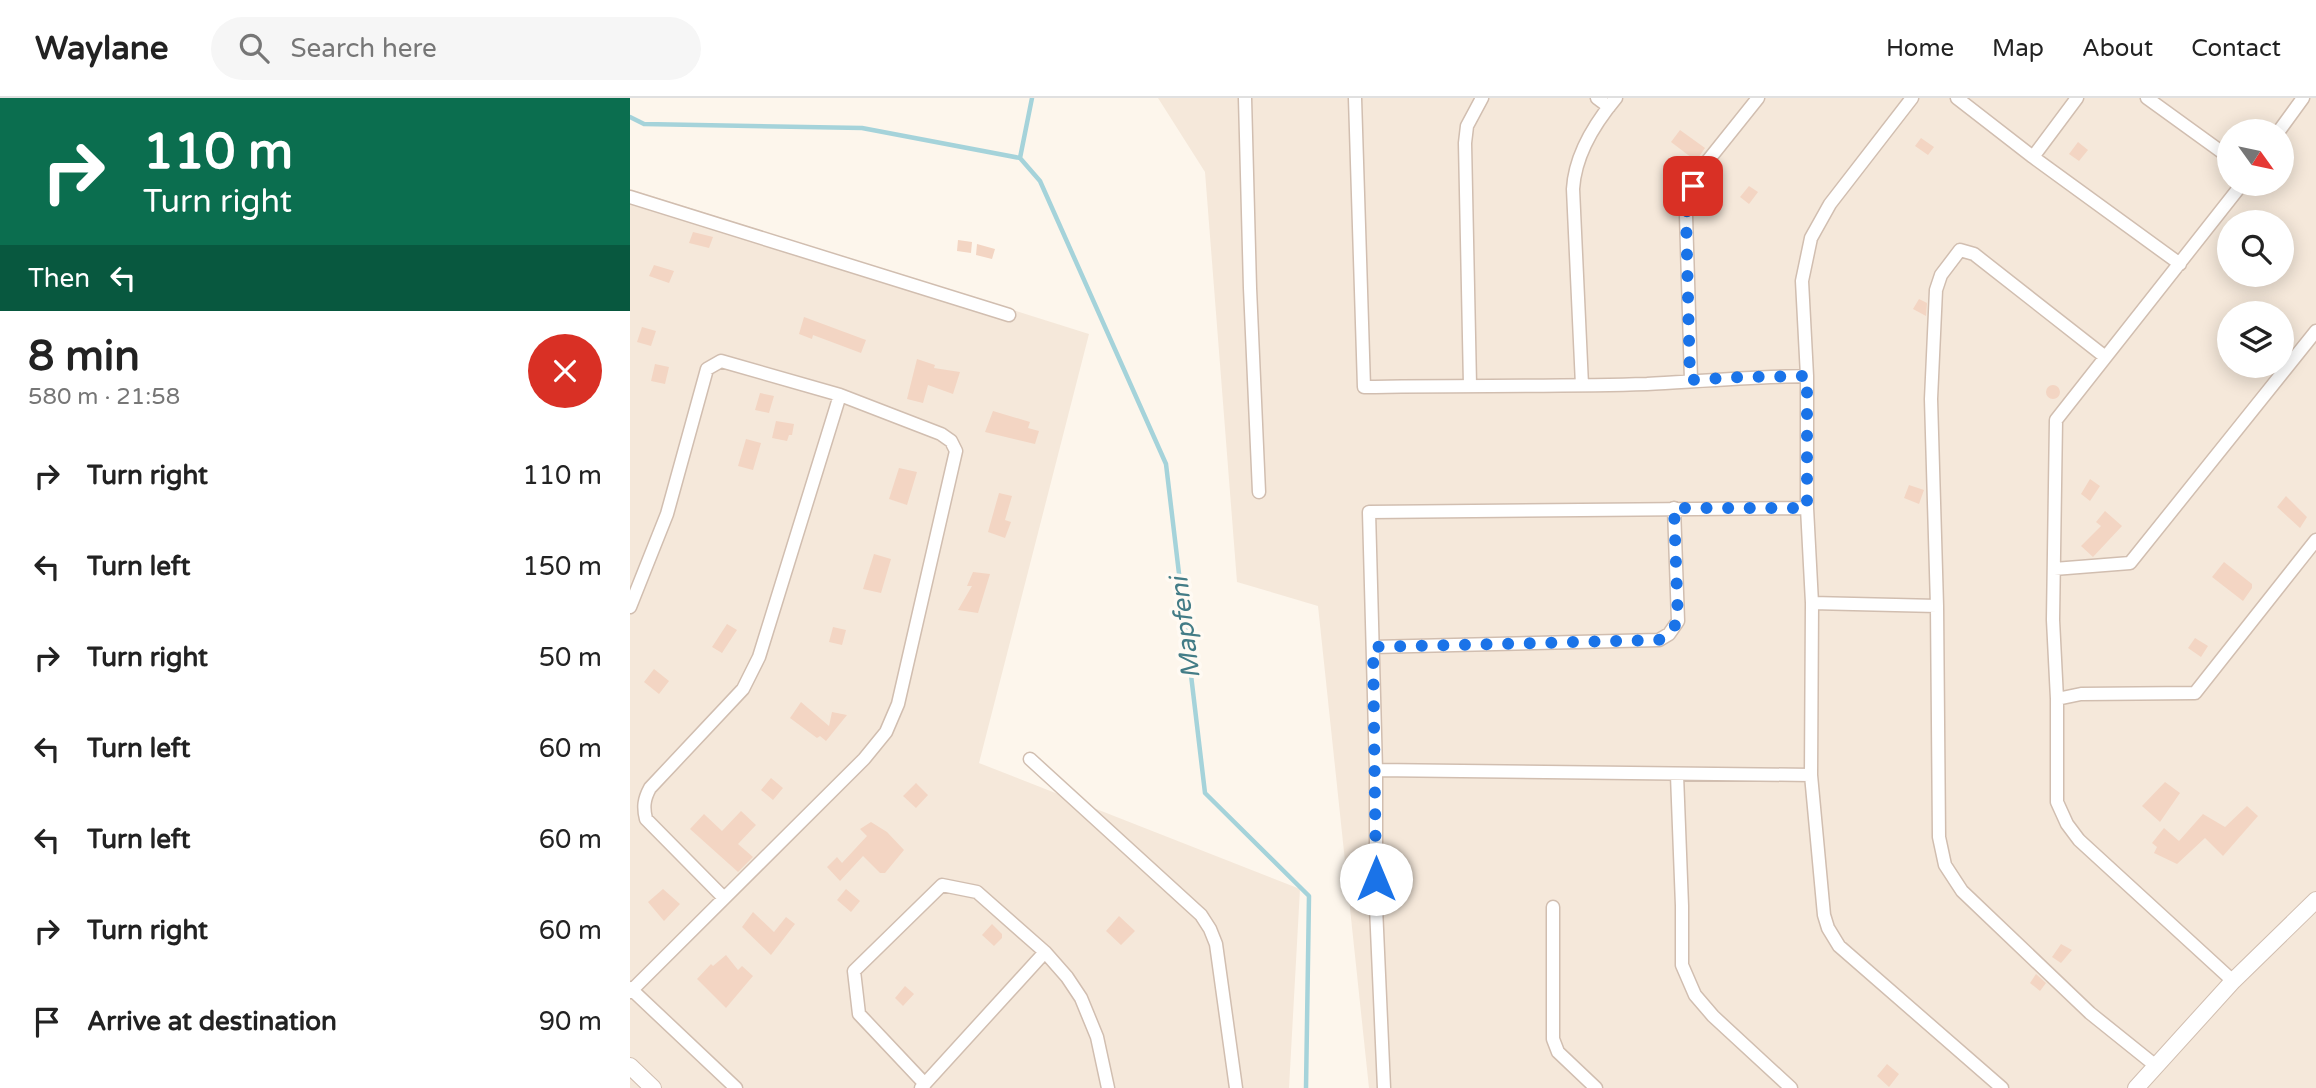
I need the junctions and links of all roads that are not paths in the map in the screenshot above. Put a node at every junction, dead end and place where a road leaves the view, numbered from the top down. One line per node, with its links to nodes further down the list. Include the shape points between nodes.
1 (1245, 98): 26 (street)
2 (1355, 98): 23 (street, via 1364,387)
3 (1482, 98): 23 (street, via 1467,126 1465,143)
4 (1597, 98): 11 (street)
5 (1758, 98): 22 (street, via 1706,163 1693,186 1686,215)
6 (1912, 98): 21 (street, via 1830,204 1811,238 1802,281)
7 (1957, 98): 14 (street)
8 (2077, 98): 14 (street)
9 (2147, 98): 13 (street)
10 (2302, 98): 12 (street)
11 (1613, 102): 24 (street, via 1574,173)
12 (2287, 119)
13 (2217, 149)
14 (2033, 157): 17 (street)
15 (2233, 196): 17 (street)
16 (630, 197): 18 (street)
17 (2180, 264): 20 (street)
18 (1009, 315)
19 (2316, 331): 30 (street, via 2130,563)
20 (2104, 356): 30 (street, via 2056,420); 32 (street, via 1974,254 1960,250 1941,275 1936,290 1931,399)
21 (1807, 376): 22 (street); 28 (street)
22 (1690, 380): 24 (street)
23 (1470, 385): 24 (street)
24 (1582, 385)
25 (840, 395): 33 (street, via 721,361 707,369 667,514); 40 (street, via 759,657 743,689 645,797 646,819); 40 (street, via 941,434 956,451 901,691 886,732 864,759)
26 (1259, 492)
27 (1674, 508): 28 (street); 34 (street, via 1678,621 1659,640); 34 (street, via 1369,512)
28 (1807, 508): 31 (street)
29 (2316, 540): 35 (street, via 2195,693 2081,694)
30 (2054, 569): 35 (street)
31 (1812, 603): 32 (street); 39 (street)
32 (1937, 606): 47 (street, via 1938,837 1945,865 1962,891 2090,1013)
33 (630, 607)
34 (1373, 647): 37 (street)
35 (2057, 699): 44 (street, via 2057,802 2067,824)
36 (1031, 759): 52 (street, via 1210,929 1216,944)
37 (1376, 770): 38 (street); 53 (street)
38 (1676, 775): 39 (street); 55 (street, via 1682,965 1695,995 1707,1009)
39 (1811, 775): 56 (street, via 1828,928 1839,946)
40 (724, 898): 45 (street)
41 (2316, 900): 44 (street)
42 (1553, 907): 54 (street, via 1553,1038 1558,1052)
43 (1045, 952): 48 (street); 48 (street, via 977,892 942,885 854,971 859,1014); 51 (street, via 1081,998 1097,1037)
44 (2233, 981): 47 (street)
45 (631, 990): 50 (street)
46 (630, 1066): 49 (street)
47 (2156, 1066): 57 (street)
48 (923, 1086)
49 (653, 1088)
50 (736, 1088)
51 (1108, 1088)
52 (1236, 1088)
53 (1384, 1088)
54 (1596, 1088)
55 (1791, 1088)
56 (2002, 1088)
57 (2136, 1088)

